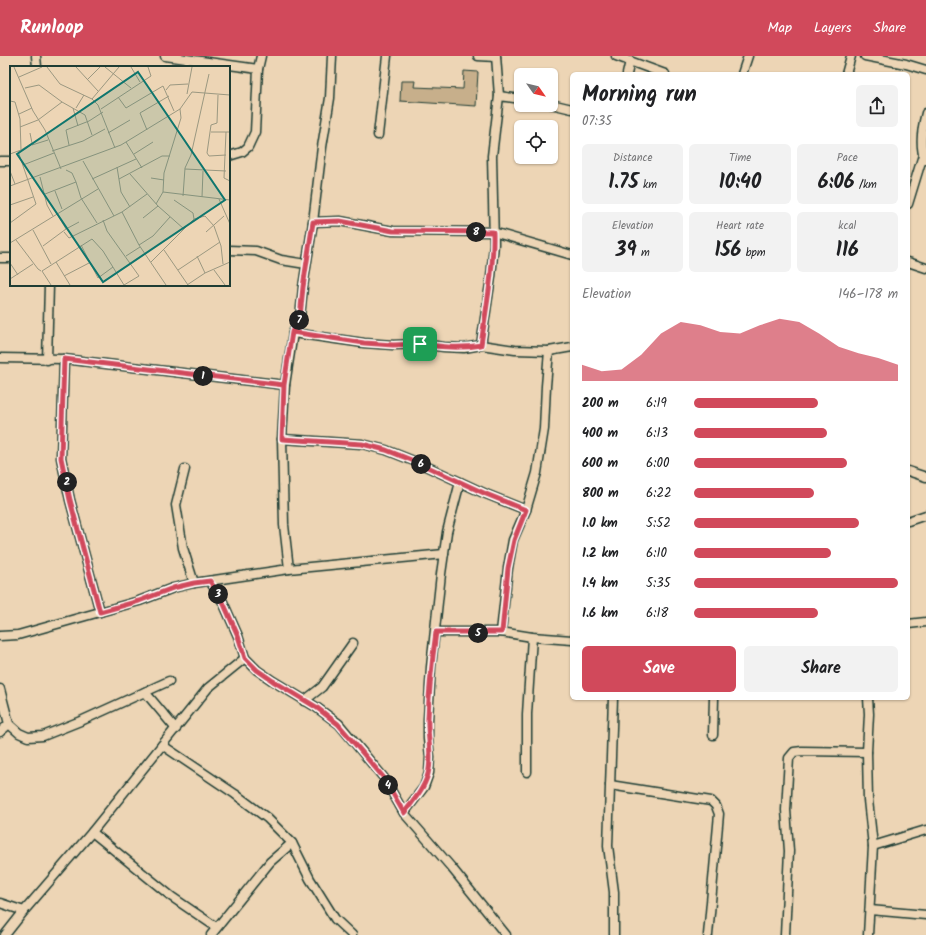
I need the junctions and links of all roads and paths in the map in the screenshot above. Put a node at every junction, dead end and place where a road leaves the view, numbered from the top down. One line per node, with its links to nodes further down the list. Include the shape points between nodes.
1 (36, 56): 13 (street)
2 (165, 56): 14 (street)
3 (261, 56): 14 (street)
4 (332, 56): 29 (street, via 330,98)
5 (386, 56): 25 (street)
6 (478, 56): 7 (street)
7 (496, 56): 20 (street)
8 (616, 56): 12 (street)
9 (748, 56): 18 (street)
10 (851, 56): 19 (street)
11 (865, 56): 15 (street)
12 (630, 61): 16 (street); 17 (street)
13 (37, 66)
14 (258, 69): 26 (street, via 255,132 248,147)
15 (926, 70)
16 (627, 72)
17 (659, 72)
18 (743, 72)
19 (847, 72)
20 (499, 96): 21 (street); 30 (street, via 492,156)
21 (514, 98)
22 (558, 106): 23 (street)
23 (570, 109)
24 (926, 113): 27 (street, via 921,142)
25 (378, 135)
26 (230, 156)
27 (925, 158): 28 (street)
28 (910, 199)
29 (313, 222): 30 (street, via 340,221 393,231); 34 (street)
30 (493, 232): 32 (street); 38 (street, via 491,277)
31 (230, 250): 34 (street, via 256,251 281,260)
32 (570, 254)
33 (910, 263): 35 (street)
34 (306, 264): 37 (street, via 300,317)
35 (926, 268)
36 (49, 286): 43 (street)
37 (292, 332): 38 (street, via 393,345 420,344 464,348); 44 (street)
38 (481, 345): 40 (street)
39 (570, 347): 40 (street)
40 (549, 351): 50 (street, via 544,429 538,473)
41 (0, 358): 43 (street)
42 (64, 359): 43 (street); 44 (street); 57 (street, via 61,458)
43 (47, 360)
44 (284, 385): 45 (street)
45 (282, 439): 49 (street, via 362,444 386,450); 54 (street, via 284,525)
46 (185, 469): 56 (street, via 176,505 183,548)
47 (910, 472): 48 (street)
48 (926, 477)
49 (460, 482): 50 (street); 53 (street)
50 (526, 510): 61 (street, via 512,547)
51 (926, 515): 52 (street)
52 (910, 520)
53 (444, 554): 54 (street); 60 (street)
54 (289, 569): 55 (street)
55 (210, 581): 56 (street); 66 (street, via 223,602)
56 (194, 583): 57 (street)
57 (100, 612): 62 (street, via 18,635)
58 (926, 622): 59 (street)
59 (910, 624)
60 (436, 632): 61 (street); 82 (street, via 428,719 429,773 424,787)
61 (502, 632): 63 (street)
62 (0, 636)
63 (532, 637): 64 (street); 80 (street, via 527,714)
64 (570, 640)
65 (354, 643): 73 (street, via 322,686)
66 (245, 658): 73 (street, via 257,670); 75 (street, via 208,688)
67 (169, 681): 69 (street)
68 (0, 689): 74 (street)
69 (145, 692): 74 (street, via 43,736 28,737); 75 (street)
70 (613, 700): 81 (street)
71 (714, 700): 77 (street)
72 (868, 700): 79 (street)
73 (304, 701): 82 (street, via 338,724 384,778)
74 (9, 724): 76 (street)
75 (176, 729): 78 (street)
76 (0, 732)
77 (713, 735)
78 (162, 745): 84 (street); 85 (street, via 267,818)
79 (867, 752): 86 (street, via 868,800); 98 (street, via 802,751 794,752 789,758 786,810 789,851)
80 (527, 772)
81 (610, 785): 96 (street, via 608,846 614,892); 97 (street, via 711,801 716,806 719,814)
82 (404, 813): 95 (street)
83 (926, 830): 86 (street)
84 (92, 832): 89 (street); 91 (street, via 172,897)
85 (292, 843): 91 (street, via 270,862); 94 (street, via 335,920)
86 (874, 846): 88 (street)
87 (0, 903): 89 (street)
88 (870, 910): 90 (street); 99 (street)
89 (24, 911): 92 (street)
90 (926, 915)
91 (216, 927): 93 (street)
92 (5, 935)
93 (211, 935)
94 (352, 935)
95 (506, 935)
96 (614, 935)
97 (708, 935)
98 (785, 935)
99 (868, 935)

